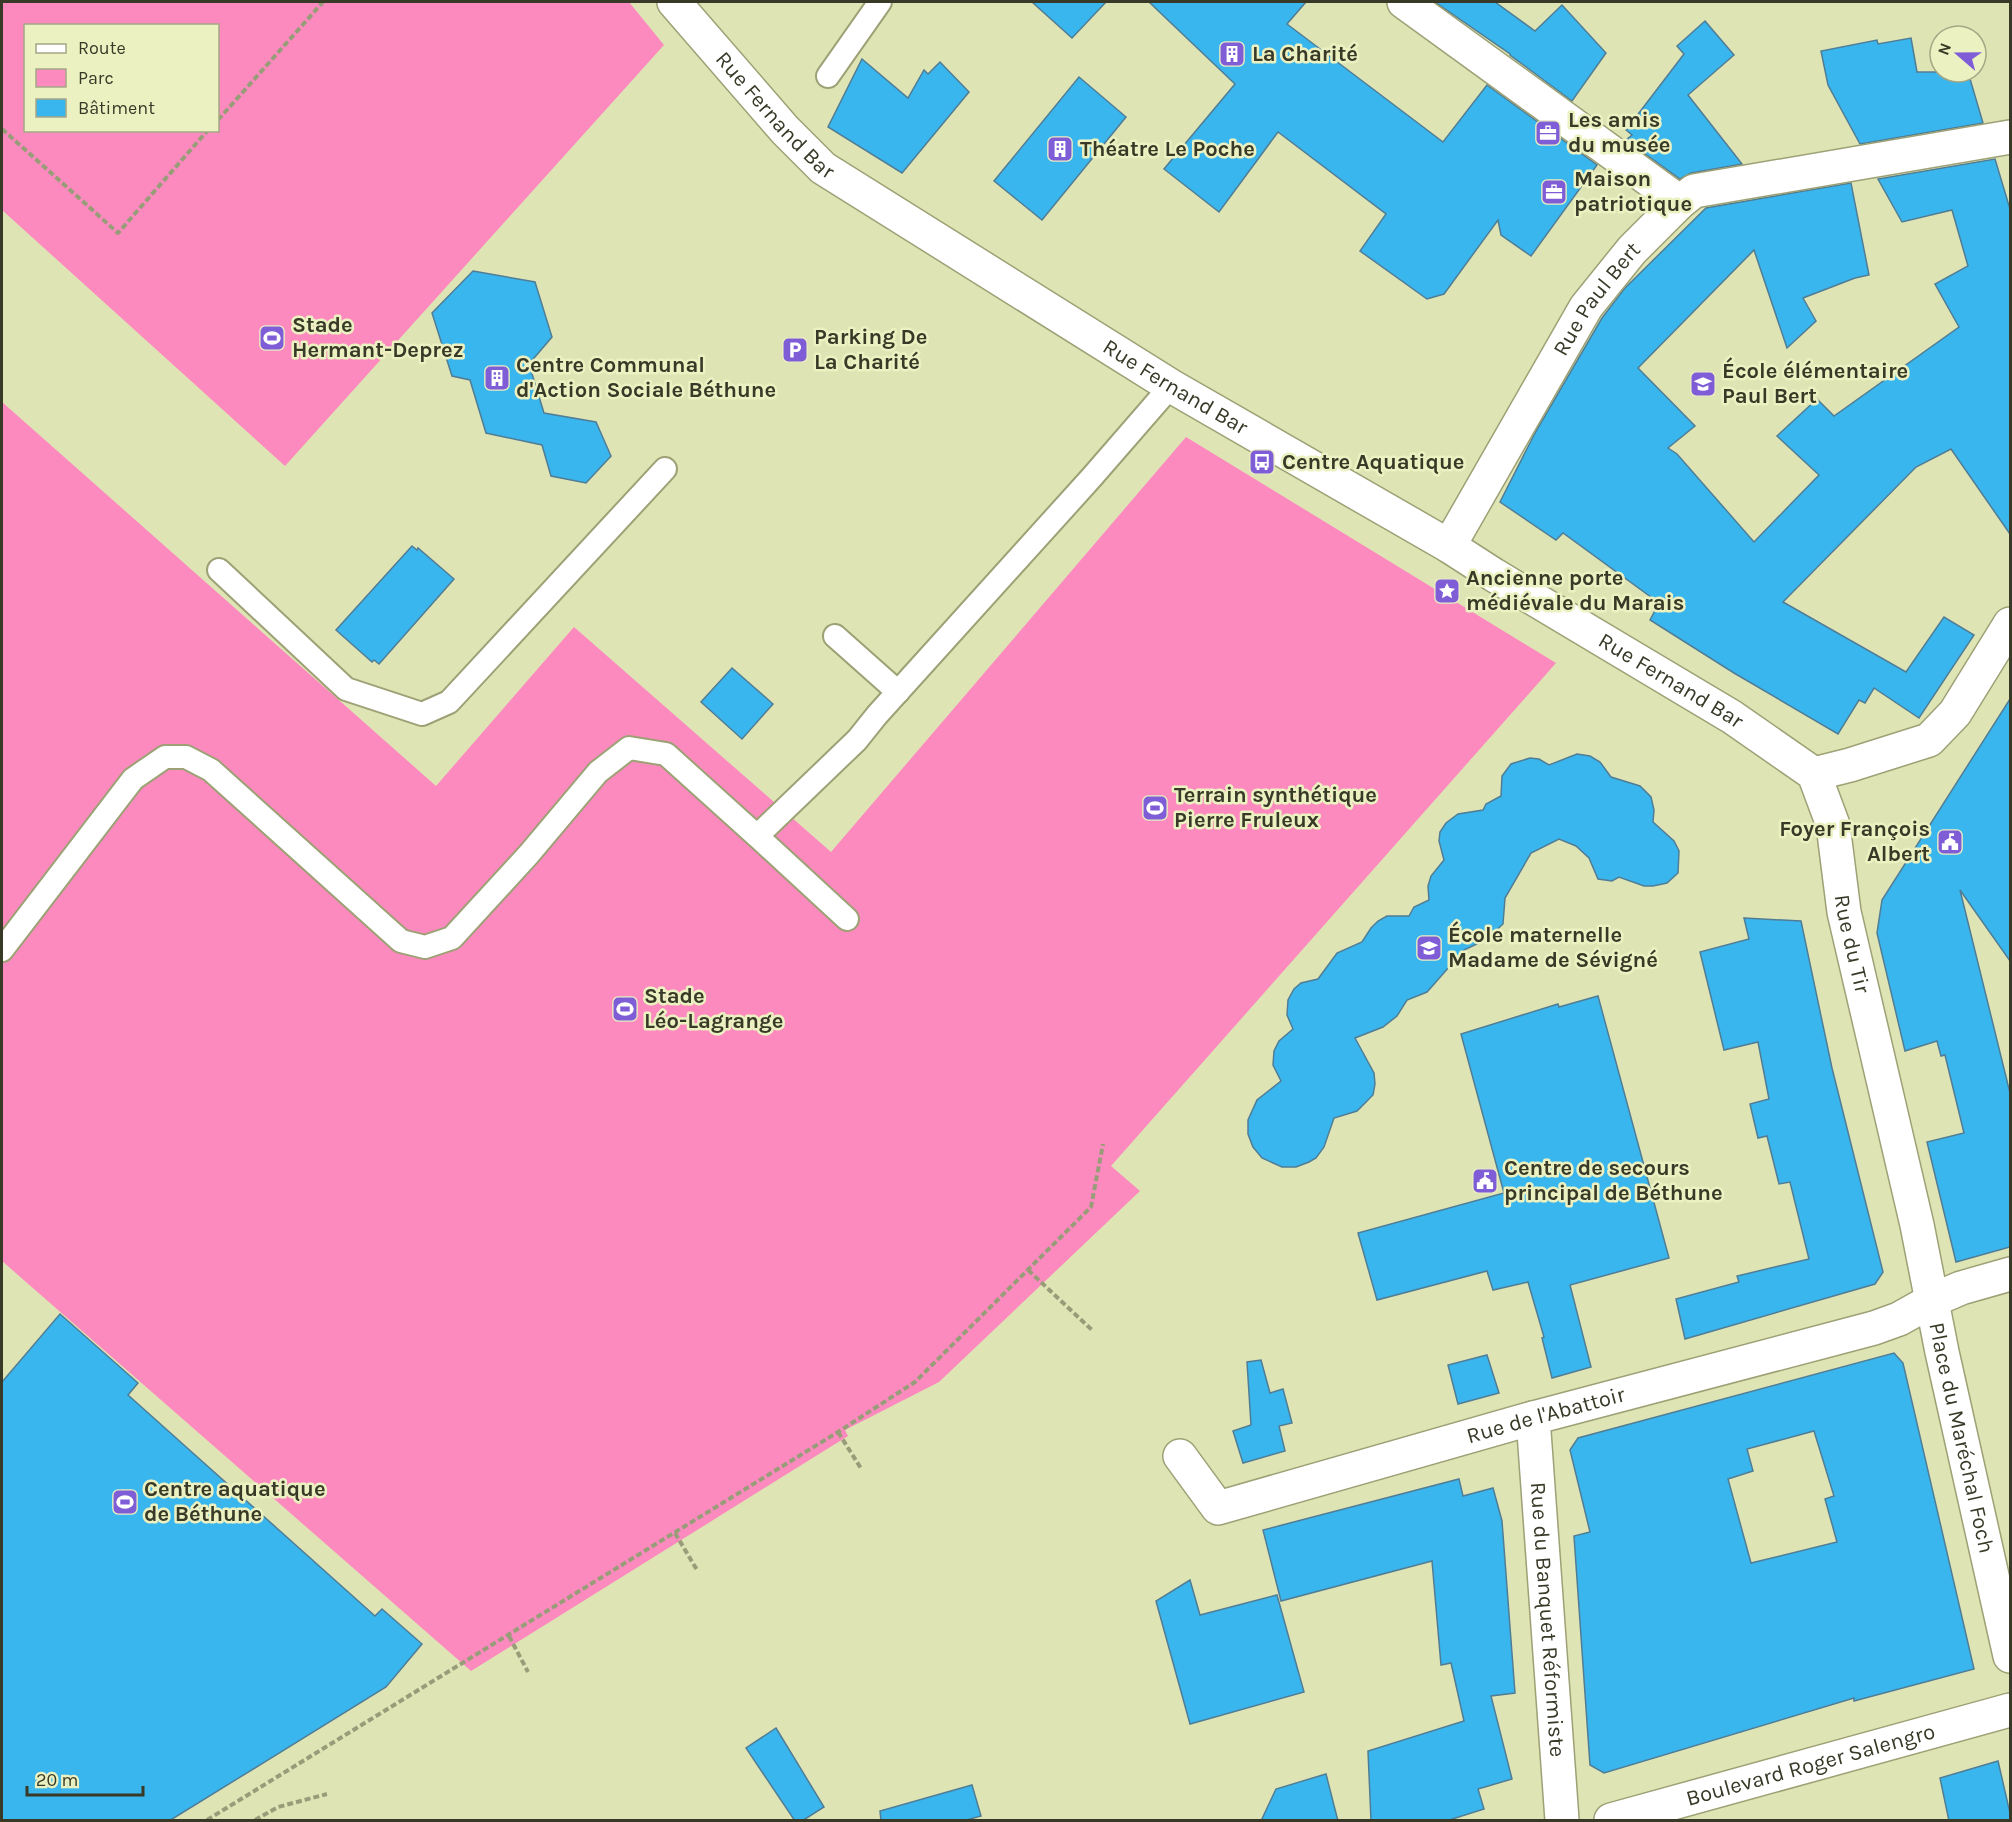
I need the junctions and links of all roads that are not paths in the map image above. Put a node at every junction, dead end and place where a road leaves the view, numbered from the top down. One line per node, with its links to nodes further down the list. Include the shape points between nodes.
1 (674, 2): 7 (street, Rue Fernand Bar, via 823,168)
2 (880, 2): 4 (lane)
3 (1404, 2): 6 (street)
4 (828, 76)
5 (2010, 137): 6 (street, Rue Paul Bert, via 1694,191)
6 (1680, 202): 9 (street, Rue Paul Bert, via 1632,250 1586,307)
7 (1171, 386): 9 (street, Rue Fernand Bar); 13 (lane)
8 (664, 469): 10 (lane, via 449,702 422,714 346,689)
9 (1449, 546): 14 (street, Rue Fernand Bar, via 1732,717)
10 (219, 570)
11 (2010, 624): 14 (street, via 1955,713 1929,740)
12 (835, 636): 13 (lane)
13 (898, 692): 15 (lane, via 857,740)
14 (1814, 774): 19 (street, Rue du Tir, via 1833,825 1844,912)
15 (757, 836): 16 (lane); 17 (lane, via 666,754 629,748 598,772 452,938 425,947 400,941 211,770 186,758 165,757 133,779)
16 (847, 919)
17 (2, 950)
18 (2010, 1274): 19 (street, Place du Maréchal Foch)
19 (1933, 1300): 20 (street, Rue de l'Abattoir, via 1874,1328); 22 (street, Place du Maréchal Foch)
20 (1533, 1418): 21 (street, Rue de l'Abattoir, via 1218,1508); 24 (street, Rue du Banquet Réformiste)
21 (1180, 1456)
22 (2010, 1656)
23 (2010, 1710): 25 (street, Boulevard Roger Salengro)
24 (1562, 1821)
25 (1611, 1821)

